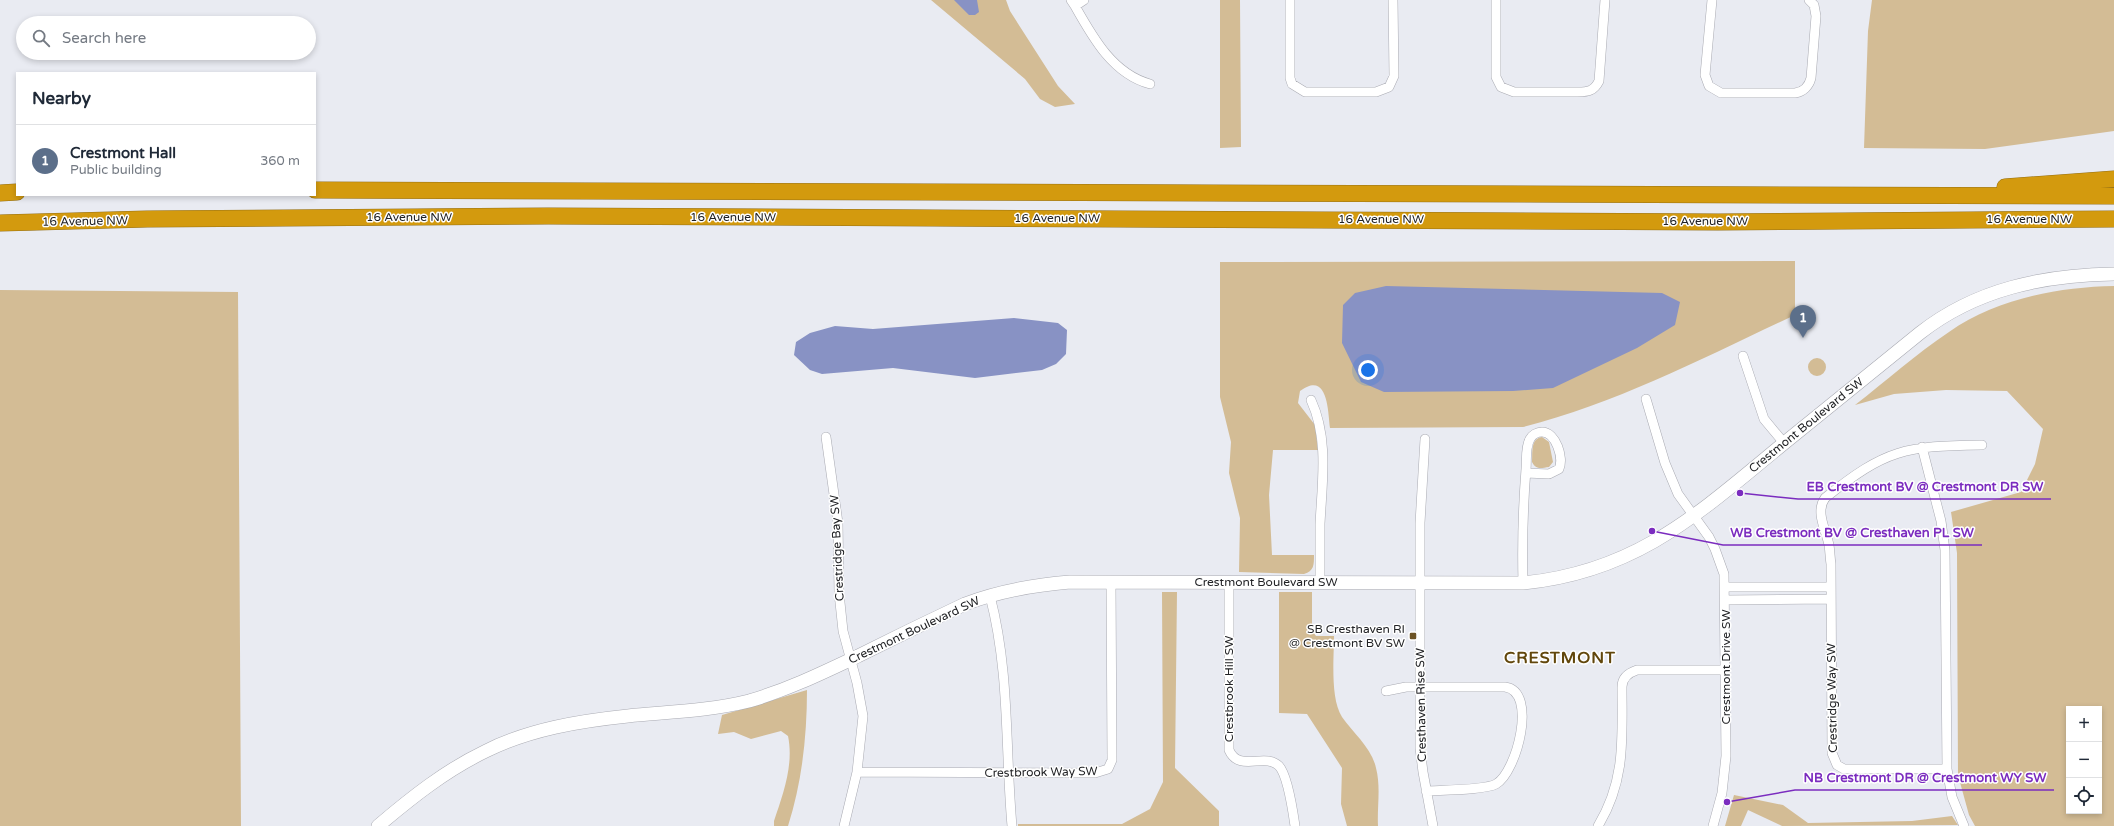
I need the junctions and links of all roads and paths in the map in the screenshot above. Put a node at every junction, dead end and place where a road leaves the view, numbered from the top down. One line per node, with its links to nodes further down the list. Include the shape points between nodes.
1 (1084, 0): 8 (street)
2 (1290, 0): 3 (street, via 1290,78 1296,88 1305,92 1376,92 1389,87 1394,76)
3 (1393, 0)
4 (1496, 0): 5 (street, via 1496,77 1498,84 1505,90 1514,92 1588,92 1596,86 1599,81)
5 (1605, 0)
6 (1712, 0): 7 (street, via 1705,75 1709,86 1721,93 1795,93 1805,89 1810,81 1816,16 1814,5)
7 (1809, 0)
8 (1073, 3): 9 (street, via 1101,48 1123,72)
9 (1150, 84)
10 (2114, 179): 14 (highway)
11 (316, 190): 14 (highway, 16 Avenue NW)
12 (16, 192): 13 (highway)
13 (0, 193)
14 (1928, 195): 15 (highway, 16 Avenue NW)
15 (2114, 196)
16 (2114, 219): 17 (highway, 16 Avenue NW, via 1718,222 541,216 154,219)
17 (0, 223)
18 (2114, 274): 24 (street, Crestmont Boulevard SW, via 2031,282 1962,306 1929,326)
19 (1744, 356): 24 (street, via 1764,419)
20 (1646, 399): 28 (street, Crestmont Drive SW, via 1665,463 1678,494)
21 (1311, 400): 31 (street, via 1321,425 1322,438)
22 (826, 437): 39 (street, Crestridge Bay SW, via 838,523 840,613)
23 (1425, 439): 32 (street, Cresthaven Rise SW, via 1420,522)
24 (1784, 443): 28 (street, Crestmont Boulevard SW)
25 (1982, 445): 26 (street, Crestridge Way SW)
26 (1922, 447): 35 (street, Crestridge Way SW, via 1889,455 1875,462 1824,501 1821,513 1829,546); 43 (street, via 1941,521 1945,550)
27 (1526, 473): 27 (street, via 1550,474 1559,469 1560,458 1554,439 1550,435 1541,432 1530,438); 33 (street, via 1522,530)
28 (1694, 515): 33 (street, Crestmont Boulevard SW, via 1673,531 1624,558 1562,577); 34 (street, Crestmont Drive SW, via 1716,549 1724,574)
29 (1111, 582): 30 (street, Crestmont Boulevard SW); 36 (street, Crestmont Boulevard SW, via 1045,584); 45 (street, Crestbrook Way SW, via 1112,760 1108,770 1095,773)
30 (1229, 583): 31 (street, Crestmont Boulevard SW); 50 (street, Crestbrook Hill SW, via 1230,750 1236,759 1243,762 1268,762 1278,766 1283,774)
31 (1320, 583): 32 (street, Crestmont Boulevard SW)
32 (1420, 583): 33 (street, Crestmont Boulevard SW); 41 (street, Cresthaven Rise SW)
33 (1523, 583)
34 (1725, 587): 35 (street); 38 (street, Crestmont Drive SW)
35 (1831, 587): 37 (street, Crestridge Way SW)
36 (990, 596): 39 (street, Crestmont Boulevard SW, via 965,604); 45 (street, via 999,631 1005,683)
37 (1831, 599): 38 (street); 43 (street, Crestridge Way SW, via 1834,762 1847,770)
38 (1725, 600): 40 (street, Crestmont Drive SW)
39 (850, 660): 44 (street, Crestridge Bay SW, via 863,716); 47 (street, Crestmont Boulevard SW, via 795,685 748,701 706,709 583,722 550,728 510,741 451,771)
40 (1726, 670): 52 (street, via 1637,670 1629,673 1624,679 1621,767 1615,792); 53 (street, Crestmont Drive SW, via 1725,773)
41 (1420, 687): 42 (street, via 1402,687); 46 (street, Cresthaven Rise SW, via 1420,748); 46 (street, via 1510,687 1519,694 1522,702 1519,744 1501,780 1490,786)
42 (1386, 692)
43 (1947, 769): 54 (street, via 1952,797)
44 (857, 772): 45 (street, Crestbrook Way SW); 48 (street, Crestridge Bay SW)
45 (1007, 774): 49 (street)
46 (1426, 792): 51 (street, Cresthaven Rise SW)
47 (378, 826)
48 (844, 826)
49 (1012, 826)
50 (1295, 826)
51 (1433, 826)
52 (1598, 826)
53 (1713, 826)
54 (1964, 826)

